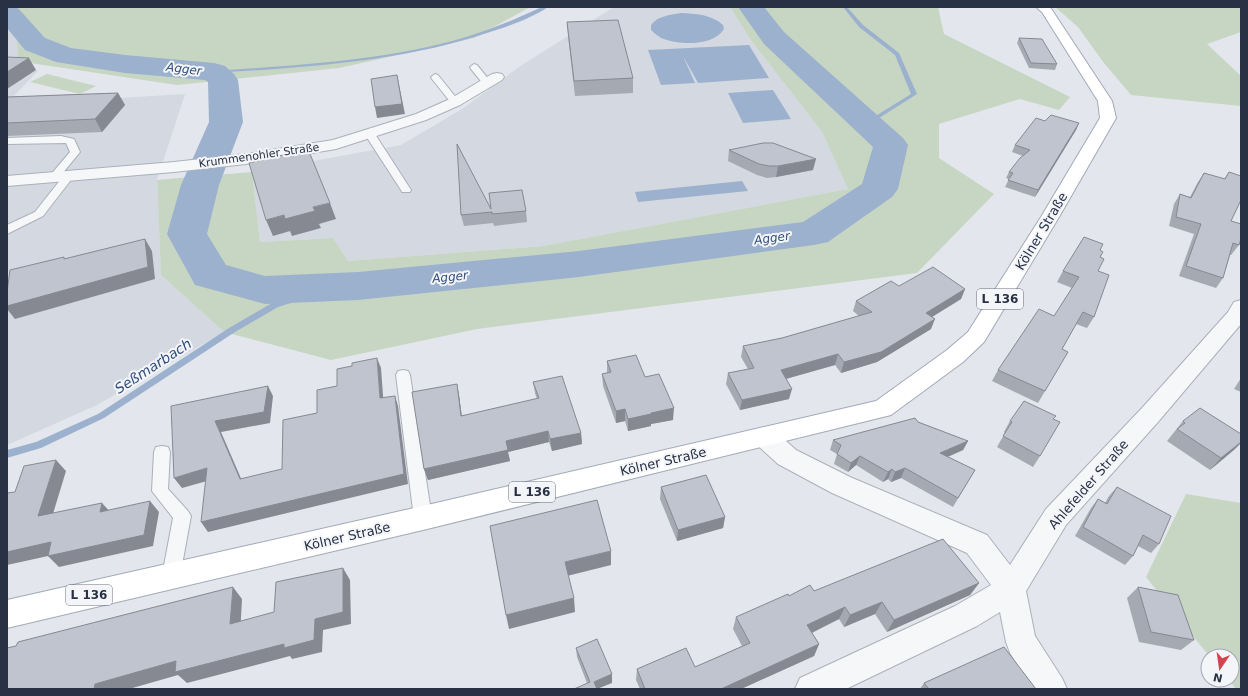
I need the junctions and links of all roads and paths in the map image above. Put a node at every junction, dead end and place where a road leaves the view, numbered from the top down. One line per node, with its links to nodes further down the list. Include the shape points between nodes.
1 (1042, 7): 14 (main road, Kölner Straße / L 136, via 1105,101 1108,118 976,337 955,356 883,409)
2 (474, 67): 4 (lane)
3 (435, 77): 5 (lane)
4 (492, 80): 5 (street, Krummenohler Straße)
5 (455, 102): 6 (street, Krummenohler Straße, via 421,117)
6 (369, 133): 8 (street, Krummenohler Straße, via 336,144 246,159); 10 (lane)
7 (7, 141): 8 (lane, via 70,141 75,152)
8 (61, 177): 9 (street, Krummenohler Straße); 11 (lane, via 39,214)
9 (7, 181)
10 (406, 190)
11 (7, 230)
12 (1241, 307): 18 (street, Ahlefelder Straße, via 1150,415 1056,517)
13 (403, 375): 16 (lane)
14 (765, 437): 16 (main road, Kölner Straße / L 136); 18 (street, via 787,457 840,485 977,544)
15 (162, 452): 17 (lane, via 160,491 182,516)
16 (423, 518): 17 (main road, Kölner Straße / L 136)
17 (172, 576): 19 (main road, Kölner Straße / L 136)
18 (1011, 589): 20 (street, via 966,616); 21 (street, via 1021,642)
19 (7, 614)
20 (811, 689)
21 (1051, 689)

